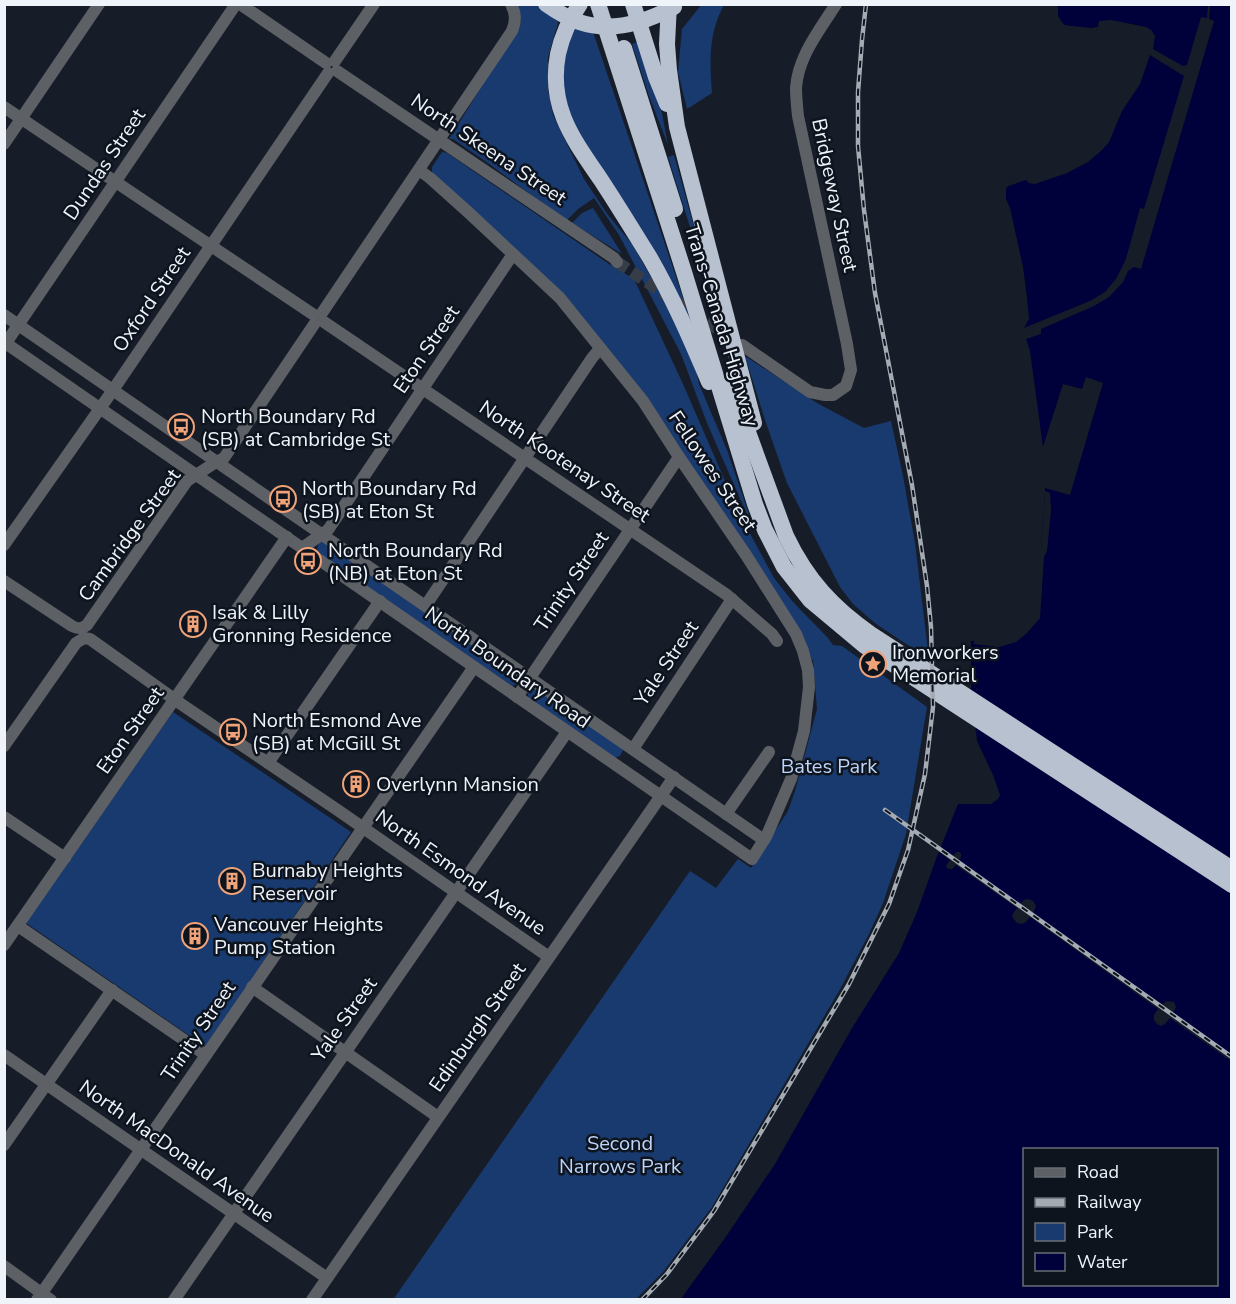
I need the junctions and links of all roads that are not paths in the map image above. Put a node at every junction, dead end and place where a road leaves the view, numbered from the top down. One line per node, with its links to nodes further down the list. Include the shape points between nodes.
1 (99, 4): 15 (street)
2 (238, 4): 13 (street, North Skeena Street); 20 (street, Dundas Street)
3 (374, 4): 13 (street, Oxford Street)
4 (546, 4): 8 (highway, via 581,23 608,26 645,21)
5 (580, 4): 38 (highway, via 568,23 557,60 556,90 563,116 670,295 712,390)
6 (633, 4): 16 (highway)
7 (669, 4): 16 (highway, via 669,70)
8 (679, 4)
9 (836, 4): 28 (street, Bridgeway Street, via 804,54 796,88 798,116 847,344 851,370 846,386 833,395 810,392)
10 (599, 5): 12 (highway, Trans-Canada Highway)
11 (513, 8): 17 (street, Cambridge Street, via 512,31)
12 (613, 45): 37 (highway, Trans-Canada Highway); 38 (highway, Trans-Canada Highway)
13 (332, 67): 17 (street, North Skeena Street); 21 (street, Oxford Street)
14 (4, 107): 15 (street, North Kootenay Street)
15 (21, 118): 18 (street); 20 (street, North Kootenay Street)
16 (677, 128): 37 (highway)
17 (440, 140): 19 (street, Cambridge Street); 23 (street, North Skeena Street)
18 (4, 144)
19 (419, 170): 22 (street, Fellowes Street); 25 (street, Cambridge Street)
20 (116, 182): 21 (street, North Kootenay Street); 26 (street, Dundas Street)
21 (210, 246): 25 (street, North Kootenay Street); 31 (street, Oxford Street)
22 (513, 254): 29 (street, Fellowes Street, via 560,298); 30 (street, Eton Street)
23 (618, 262)
24 (4, 315): 26 (street, North Boundary Road)
25 (319, 318): 30 (street, North Kootenay Street); 35 (street, Cambridge Street, via 224,458)
26 (18, 325): 27 (street, Dundas Street); 31 (street, North Boundary Road)
27 (5, 344): 32 (street, North Boundary Road)
28 (742, 345)
29 (601, 349): 33 (street, Fellowes Street, via 643,401); 34 (street)
30 (423, 389): 34 (street, North Kootenay Street); 40 (street, Eton Street, via 330,528)
31 (113, 390): 32 (street, Oxford Street); 35 (street, North Boundary Road)
32 (100, 408): 36 (street, North Boundary Road); 42 (street, Oxford Street)
33 (679, 457): 39 (street, Trinity Street); 65 (street, Fellowes Street, via 778,604 796,634 808,670 804,731 791,779)
34 (525, 458): 39 (street, North Kootenay Street); 47 (street)
35 (216, 462): 36 (street, Cambridge Street); 40 (street, North Boundary Road)
36 (196, 475): 41 (street, North Boundary Road); 49 (street, Cambridge Street, via 187,481)
37 (772, 497): 48 (highway, Trans-Canada Highway, via 797,558)
38 (755, 504): 48 (highway, Trans-Canada Highway, via 784,567 810,600)
39 (630, 528): 45 (street, North Kootenay Street); 52 (street, Trinity Street)
40 (322, 534): 43 (street, Eton Street); 47 (street, North Boundary Road)
41 (287, 537): 43 (street, North Boundary Road); 54 (street, Eton Street)
42 (4, 545)
43 (302, 548): 46 (street, North Boundary Road)
44 (4, 581): 49 (street, North Esmond Avenue)
45 (732, 599): 50 (street, North Kootenay Street); 57 (street, Yale Street)
46 (380, 601): 51 (street, North Boundary Road); 59 (street)
47 (426, 605): 52 (street, North Boundary Road)
48 (853, 629): 68 (highway); 69 (highway, via 865,646)
49 (83, 633): 54 (street, North Esmond Avenue); 56 (street, Cambridge Street)
50 (777, 641)
51 (474, 667): 53 (street, North Boundary Road); 64 (street, Trinity Street)
52 (530, 678): 53 (street, Trinity Street); 57 (street, North Boundary Road)
53 (517, 697): 55 (street, North Boundary Road)
54 (175, 699): 59 (street, North Esmond Avenue); 66 (street, Eton Street)
55 (567, 732): 61 (street, North Boundary Road); 70 (street, Yale Street)
56 (4, 746)
57 (633, 748): 60 (street, North Boundary Road)
58 (769, 752): 62 (street)
59 (268, 763): 64 (street, North Esmond Avenue)
60 (674, 777): 61 (street, Edinburgh Street); 62 (street, North Boundary Road)
61 (661, 796): 67 (street, North Boundary Road); 73 (street, Edinburgh Street)
62 (726, 814): 65 (street, North Boundary Road)
63 (4, 817): 66 (street)
64 (362, 827): 70 (street, North Esmond Avenue); 74 (street, Trinity Street)
65 (764, 840): 67 (street, Fellowes Street)
66 (65, 858): 71 (street, Eton Street)
67 (752, 859)
68 (1232, 869)
69 (1232, 885)
70 (456, 893): 73 (street, North Esmond Avenue); 76 (street, Yale Street)
71 (18, 926): 72 (street, Eton Street); 75 (street)
72 (4, 945)
73 (549, 957): 80 (street, Edinburgh Street)
74 (252, 987): 76 (street); 78 (street, Trinity Street)
75 (112, 990): 78 (street); 79 (street)
76 (345, 1052): 80 (street); 83 (street, Yale Street)
77 (4, 1055): 79 (street, North MacDonald Avenue)
78 (206, 1055): 82 (street, Trinity Street)
79 (47, 1084): 81 (street); 82 (street, North MacDonald Avenue)
80 (438, 1118): 85 (street, Edinburgh Street)
81 (4, 1145)
82 (141, 1149): 83 (street, North MacDonald Avenue); 86 (street, Trinity Street)
83 (233, 1213): 85 (street, North MacDonald Avenue); 87 (street, Yale Street)
84 (4, 1266): 86 (street)
85 (327, 1278): 88 (street, Edinburgh Street)
86 (43, 1297)
87 (174, 1299)
88 (312, 1299)

